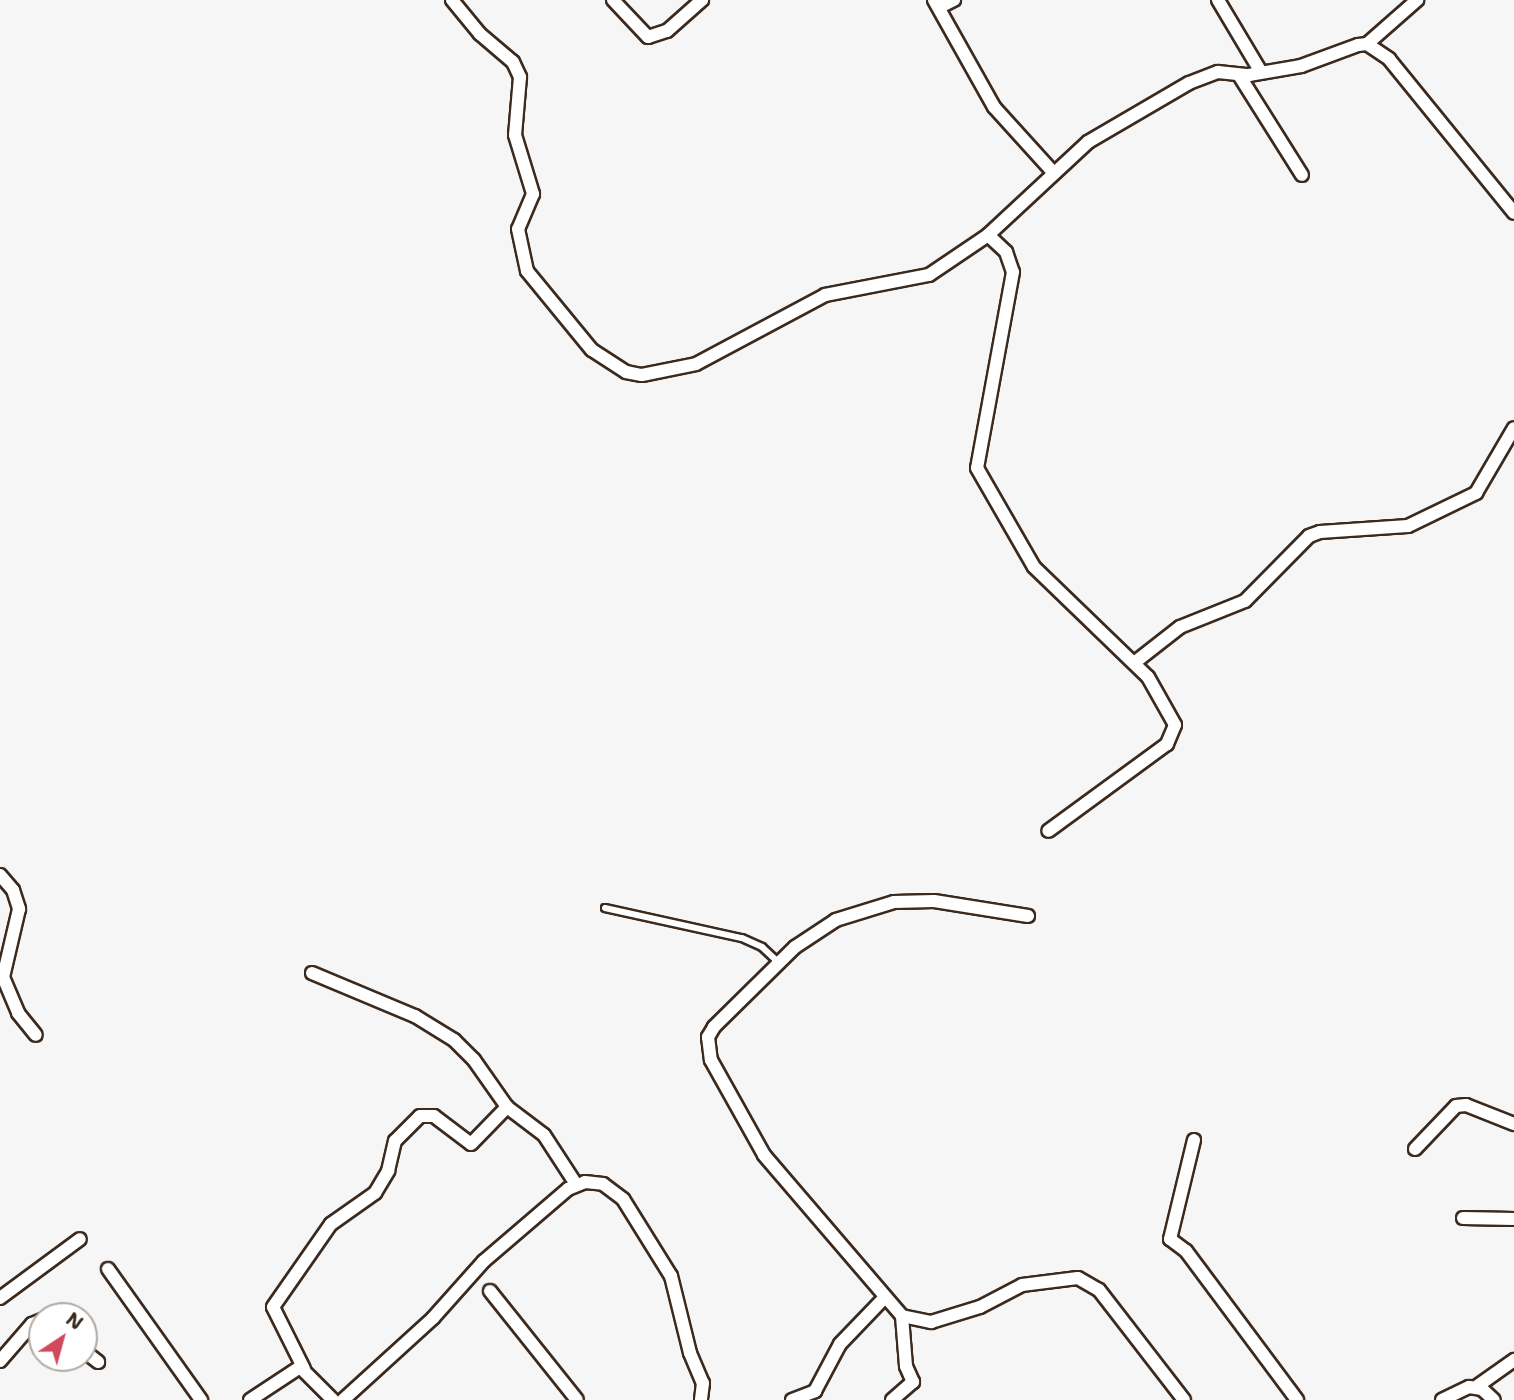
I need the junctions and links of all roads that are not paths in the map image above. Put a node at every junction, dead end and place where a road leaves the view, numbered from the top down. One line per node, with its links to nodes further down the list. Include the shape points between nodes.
1 (452, 0): 14 (street, via 480,34 513,62 520,77 515,135 533,194 517,229 527,271 592,350 626,372 642,375 696,363 825,295 929,275)
2 (613, 0): 3 (street, via 648,37 667,31)
3 (702, 0)
4 (954, 0): 7 (street)
5 (1218, 0): 9 (street)
6 (1417, 0): 8 (street)
7 (937, 4): 11 (street, via 994,107)
8 (1367, 44): 9 (street, via 1301,66); 13 (street, via 1389,60)
9 (1261, 72): 10 (street)
10 (1240, 75): 11 (street, via 1205,75 1088,142); 12 (street)
11 (1053, 172): 14 (street)
12 (1302, 175)
13 (1514, 214)
14 (988, 235): 16 (street, via 1006,252 1013,272 977,468 1034,567)
15 (1514, 428): 16 (street, via 1476,493 1409,526 1320,531 1309,536 1245,601 1180,627)
16 (1134, 663): 17 (street, via 1170,710 1173,736)
17 (1048, 831)
18 (0, 875): 23 (street, via 13,890 19,909 2,978 18,1013)
19 (605, 908): 21 (lane, via 742,938 762,947)
20 (1028, 916): 21 (street, via 961,902 894,902 836,920)
21 (779, 963): 34 (street, via 714,1027 708,1037 711,1060 764,1155)
22 (312, 973): 24 (street, via 435,1027 474,1060)
23 (36, 1035)
24 (507, 1107): 28 (street, via 544,1136); 40 (street, via 471,1144 434,1116 420,1116 395,1141 388,1171 375,1193 331,1224 273,1307)
25 (1514, 1124): 27 (street, via 1466,1105 1456,1106)
26 (1194, 1140): 51 (street, via 1170,1239 1186,1251)
27 (1415, 1149)
28 (576, 1184): 45 (street, via 466,1278 433,1318); 47 (street, via 603,1184 623,1199 671,1276 690,1353 703,1383)
29 (1463, 1218): 30 (street)
30 (1514, 1219)
31 (80, 1239): 35 (street)
32 (108, 1269): 42 (street)
33 (490, 1291): 46 (street)
34 (885, 1297): 36 (street); 48 (street, via 840,1345 815,1391)
35 (0, 1298)
36 (902, 1316): 49 (street, via 906,1366 913,1382); 50 (street, via 931,1322 980,1307 1022,1285 1070,1277 1086,1280 1099,1290)
37 (28, 1329): 39 (street)
38 (1514, 1360): 41 (street)
39 (0, 1361)
40 (304, 1368): 43 (street); 44 (street)
41 (1476, 1387): 52 (street, via 1463,1387); 53 (street)
42 (201, 1400)
43 (250, 1400)
44 (333, 1400)
45 (342, 1400)
46 (577, 1400)
47 (701, 1400)
48 (792, 1400)
49 (892, 1400)
50 (1185, 1400)
51 (1297, 1400)
52 (1442, 1400)
53 (1494, 1400)

